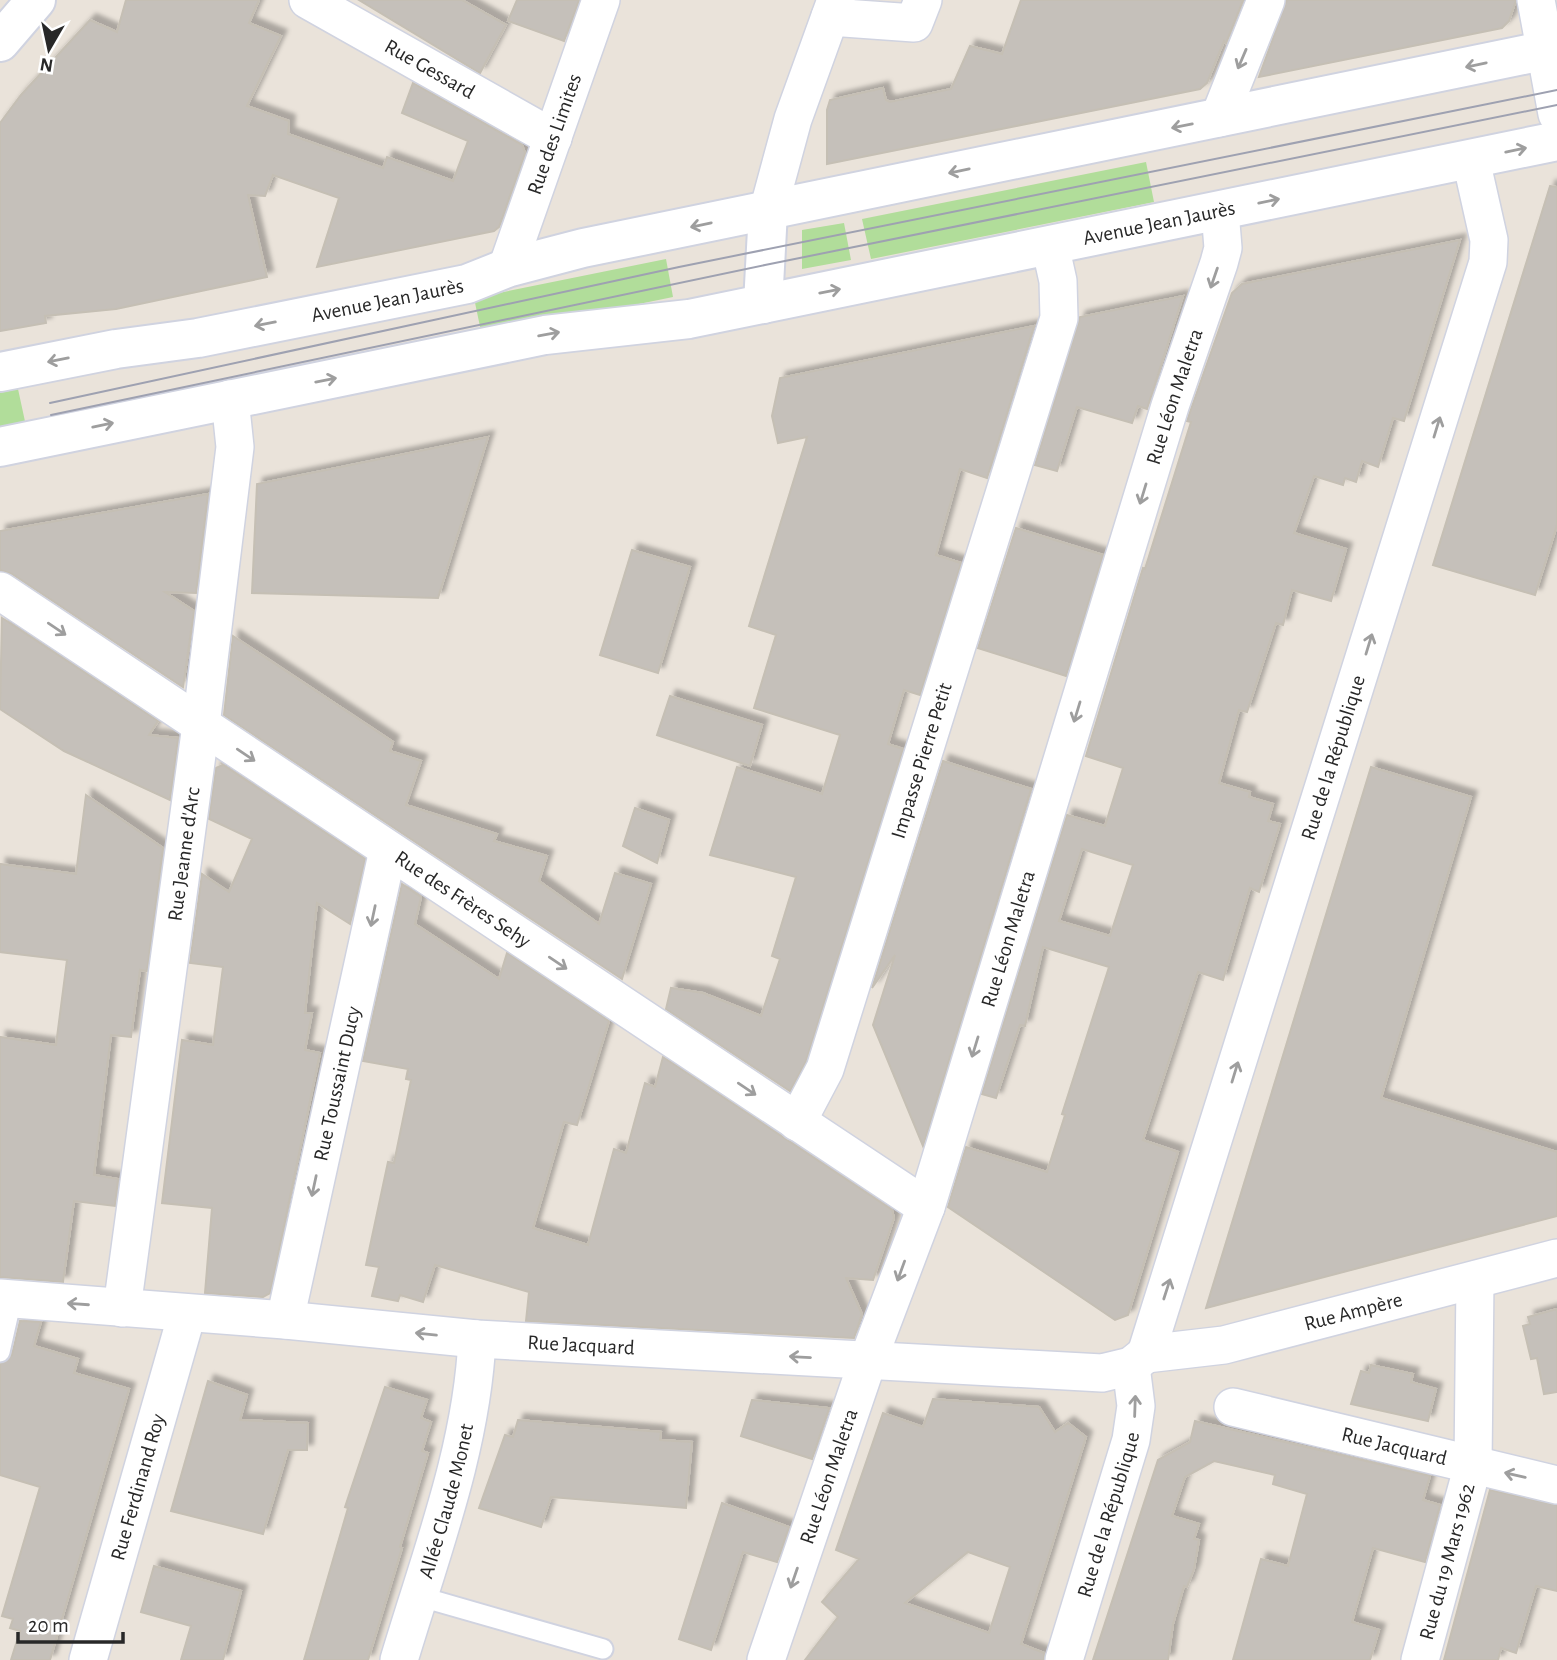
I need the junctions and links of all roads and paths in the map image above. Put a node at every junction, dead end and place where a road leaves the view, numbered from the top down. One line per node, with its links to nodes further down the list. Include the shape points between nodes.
1 (36, 0): 8 (main road)
2 (308, 0): 12 (street, Rue Gessard)
3 (601, 0): 12 (street, Rue des Limites)
4 (923, 0): 7 (street, via 914,23)
5 (1266, 0): 11 (street, one-way to 11)
6 (1536, 0): 9 (street)
7 (833, 8): 15 (street, via 793,119)
8 (0, 42)
9 (1550, 49): 10 (street); 11 (main road, Avenue Jean Jaurès, one-way to 11)
10 (1557, 114)
11 (1219, 118): 15 (main road, Avenue Jean Jaurès, one-way to 15)
12 (553, 138): 18 (street, Rue des Limites)
13 (1557, 141): 14 (main road, Avenue Jean Jaurès, one-way to 13)
14 (1471, 160): 16 (main road, Avenue Jean Jaurès, one-way to 14); 37 (street, Rue de la République, one-way to 14, via 1488,262 1489,240)
15 (768, 211): 18 (main road, Avenue Jean Jaurès, one-way to 18); 19 (main road)
16 (1220, 211): 17 (main road, Avenue Jean Jaurès); 27 (street, Rue Léon Maletra, one-way to 27, via 1223,247 1219,263 1170,406)
17 (1051, 245): 19 (main road, Avenue Jean Jaurès, one-way to 17); 26 (street, Impasse Pierre Petit, via 1059,318 825,1069)
18 (507, 268): 20 (main road, Avenue Jean Jaurès, one-way to 20, via 467,284)
19 (763, 304): 21 (main road, Avenue Jean Jaurès, one-way to 19, via 545,334 689,319)
20 (0, 372)
21 (230, 399): 22 (main road, Avenue Jean Jaurès, one-way to 21); 24 (street, Rue Jeanne d'Arc, via 235,447)
22 (0, 447)
23 (0, 591): 24 (street, Rue des Frères Sehy, one-way to 24)
24 (201, 725): 25 (street, Rue des Frères Sehy, one-way to 25); 31 (street, Rue Jeanne d'Arc)
25 (388, 849): 26 (street, Rue des Frères Sehy, one-way to 26); 33 (street, Rue Toussaint Ducy, one-way to 33)
26 (797, 1122): 27 (street, Rue des Frères Sehy)
27 (926, 1207): 36 (street, Rue Léon Maletra, one-way to 36)
28 (1557, 1258): 29 (street, Rue Ampère)
29 (1475, 1280): 37 (street, Rue Ampère, via 1224,1345); 39 (street, Rue du 19 Mars 1962)
30 (6, 1298): 31 (street, Rue Jacquard, one-way to 30); 35 (lane, Rue Jacquard)
31 (122, 1307): 32 (street, Rue Jacquard)
32 (187, 1314): 33 (street, Rue Jacquard); 43 (street, Rue Ferdinand Roy)
33 (285, 1320): 34 (street, Rue Jacquard, one-way to 33)
34 (477, 1339): 36 (street, Rue Jacquard, one-way to 34); 41 (street, Allée Claude Monet, via 475,1384 456,1467)
35 (0, 1352)
36 (868, 1360): 37 (street, Rue Jacquard, via 1102,1373); 45 (street, Rue Léon Maletra, one-way to 45)
37 (1139, 1360): 46 (street, Rue de la République, one-way to 37, via 1131,1440)
38 (1233, 1407): 39 (street, Rue Jacquard)
39 (1472, 1465): 40 (street, Rue Jacquard, one-way to 39); 47 (street, Rue du 19 Mars 1962)
40 (1557, 1485)
41 (418, 1596): 42 (lane); 44 (street, Allée Claude Monet)
42 (603, 1649)
43 (88, 1660)
44 (399, 1660)
45 (766, 1660)
46 (1064, 1660)
47 (1420, 1660)

